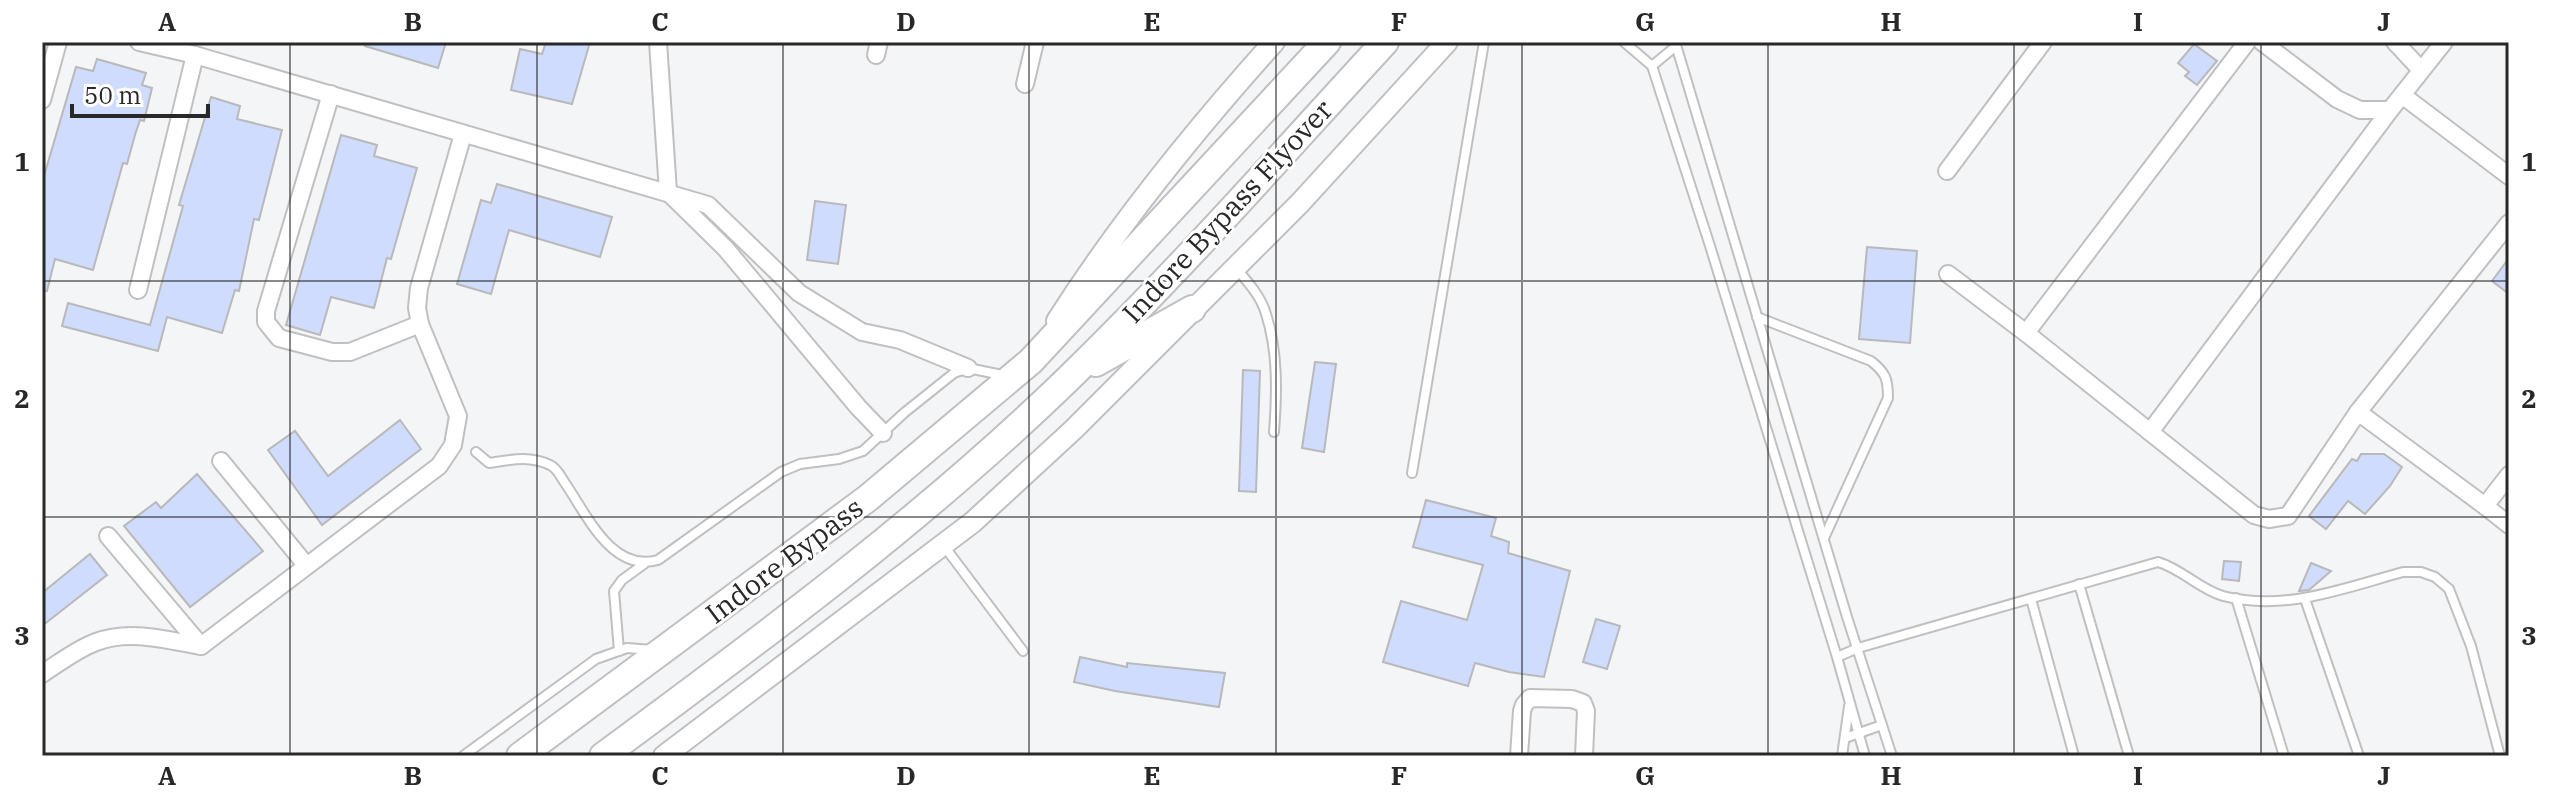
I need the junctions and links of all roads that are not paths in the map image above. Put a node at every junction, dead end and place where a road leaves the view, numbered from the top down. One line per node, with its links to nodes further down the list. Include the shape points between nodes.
1 (58, 42): 23 (street)
2 (139, 42): 17 (street)
3 (658, 42): 28 (street)
4 (1035, 42): 20 (street)
5 (1274, 42): 37 (street, via 1096,259)
6 (1327, 42): 37 (highway, Indore Bypass Flyover)
7 (1385, 42): 40 (highway, Indore Bypass Flyover)
8 (1447, 42): 30 (street)
9 (1484, 42): 47 (lane)
10 (1624, 42): 18 (lane)
11 (2043, 42): 26 (street)
12 (2247, 42): 36 (street)
13 (2262, 42): 24 (street, via 2337,99 2360,110)
14 (2395, 42): 19 (street)
15 (2444, 42): 19 (street)
16 (1675, 44): 18 (lane); 34 (lane)
17 (195, 55): 21 (street); 32 (street)
18 (1652, 66): 65 (lane)
19 (2421, 70): 22 (street)
20 (1025, 84)
21 (331, 94): 25 (street); 35 (street, via 266,322 279,338 332,352 350,352)
22 (2402, 95): 24 (street); 27 (street)
23 (42, 100)
24 (2390, 110): 43 (street)
25 (463, 134): 28 (street); 35 (street, via 419,288)
26 (1947, 171)
27 (2509, 176)
28 (668, 192): 38 (street, via 708,205 799,293 862,332 900,340); 44 (street, via 726,249)
29 (2509, 223): 41 (street)
30 (1235, 267): 33 (street); 42 (lane, via 1266,312 1277,388)
31 (1948, 274): 36 (street)
32 (138, 290)
33 (1192, 309): 40 (highway); 53 (street, via 1073,430)
34 (1757, 317): 52 (lane); 52 (lane, via 1871,361 1888,380 1888,398)
35 (420, 324): 55 (street, via 458,416 453,445 439,466)
36 (2026, 333): 43 (street)
37 (1039, 352): 39 (highway, Indore Bypass)
38 (968, 368): 39 (lane); 44 (lane, via 937,385)
39 (1011, 376): 62 (highway, Indore Bypass, via 868,498)
40 (1068, 379): 73 (highway, Indore Bypass, via 940,495)
41 (2358, 412): 43 (street, via 2288,516 2280,518 2254,515); 49 (street)
42 (1274, 432)
43 (2150, 432)
44 (883, 433): 54 (lane, via 863,451 781,472 658,560)
45 (476, 452): 54 (lane, via 489,463 527,458 553,466 619,556)
46 (221, 461): 55 (street)
47 (1412, 473)
48 (2509, 475): 49 (street)
49 (2485, 506): 50 (street)
50 (2509, 525)
51 (108, 536): 60 (street)
52 (1824, 539): 61 (lane)
53 (944, 546): 64 (lane); 74 (street)
54 (644, 564): 63 (lane, via 614,591)
55 (306, 565): 60 (street)
56 (2079, 584): 57 (lane, via 2158,562); 58 (lane); 81 (lane)
57 (2236, 598): 59 (lane); 82 (lane)
58 (2031, 599): 61 (lane); 80 (lane)
59 (2305, 599): 83 (lane); 84 (lane, via 2403,572 2435,577 2449,589 2471,646)
60 (201, 646): 66 (street, via 140,635 109,638)
61 (1858, 648): 65 (lane); 68 (lane)
62 (662, 650): 63 (lane); 72 (highway, Indore Bypass)
63 (619, 651): 71 (lane, via 596,659)
64 (1023, 651)
65 (1837, 657): 67 (lane)
66 (42, 673)
67 (1850, 702): 69 (lane); 70 (lane)
68 (1882, 725): 69 (lane); 79 (lane)
69 (1858, 732): 70 (lane); 78 (lane)
70 (1845, 738): 77 (lane)
71 (463, 756)
72 (520, 756)
73 (603, 756)
74 (664, 756)
75 (1519, 756): 76 (street, via 1522,711 1530,698 1583,703)
76 (1584, 756)
77 (1842, 756)
78 (1865, 756)
79 (1892, 756)
80 (2074, 756)
81 (2129, 756)
82 (2284, 756)
83 (2359, 756)
84 (2500, 756)

